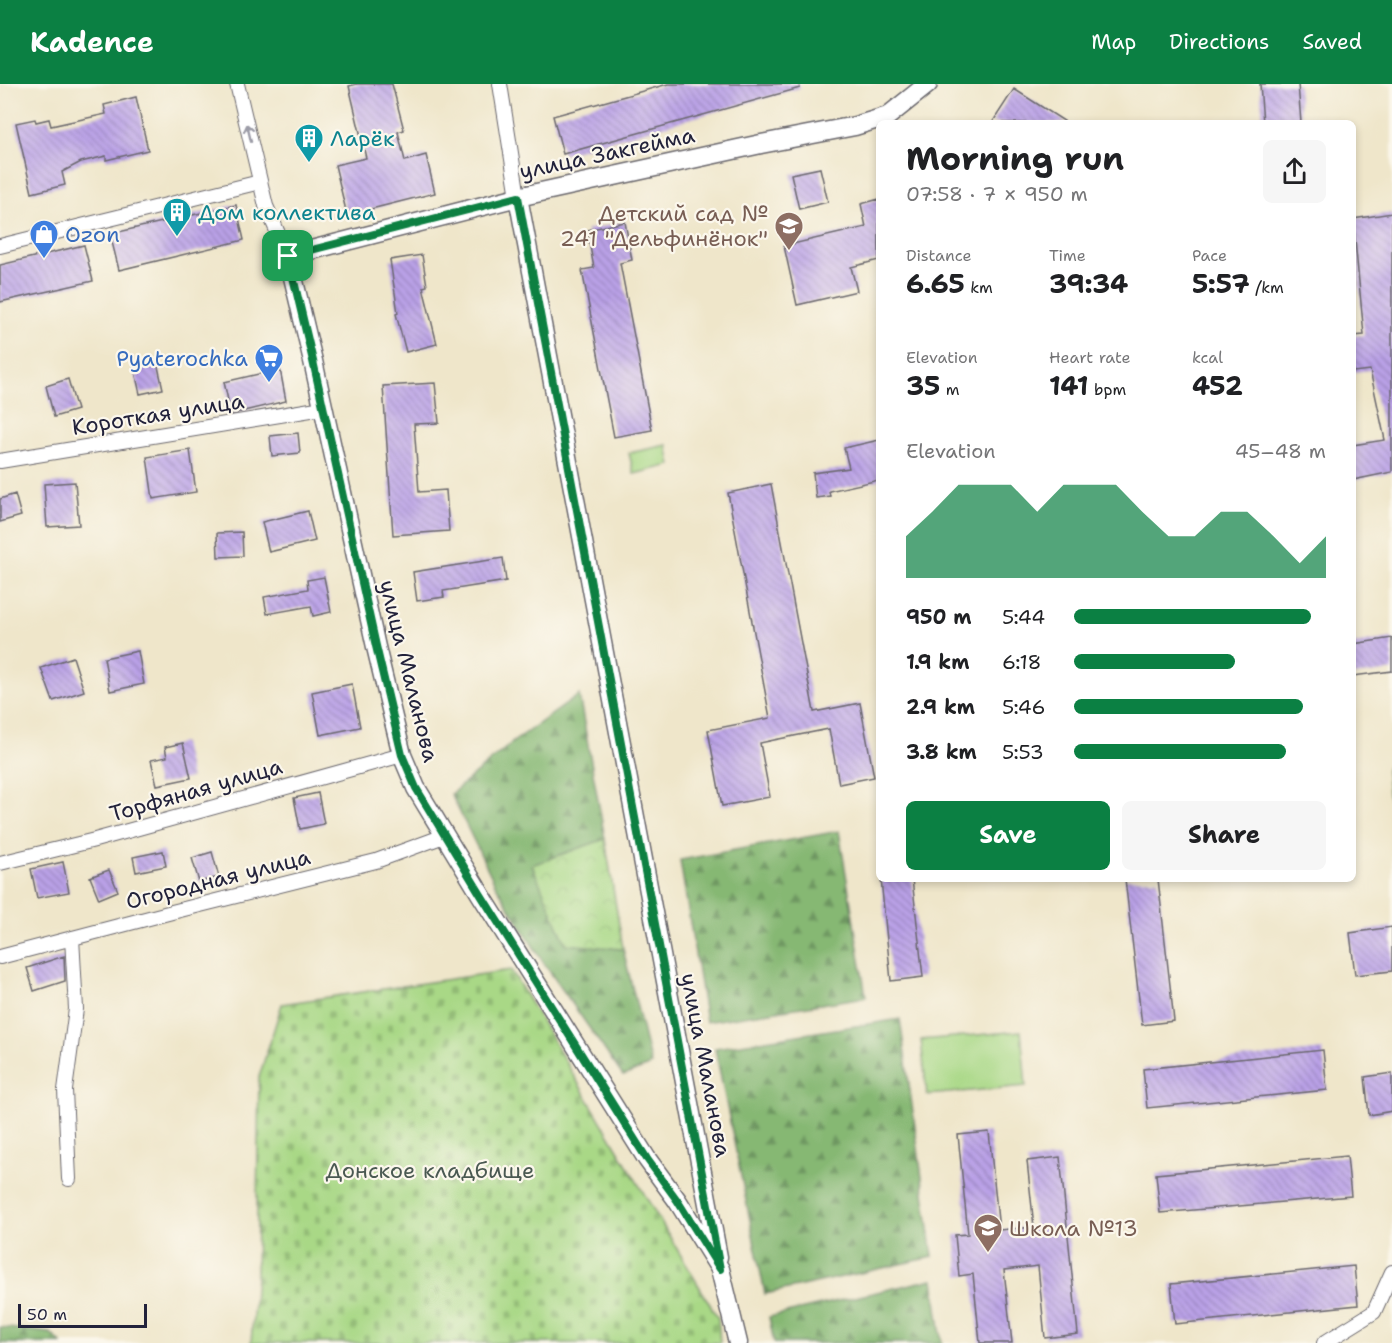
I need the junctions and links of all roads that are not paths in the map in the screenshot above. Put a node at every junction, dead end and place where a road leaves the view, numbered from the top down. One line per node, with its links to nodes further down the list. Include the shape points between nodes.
1 (237, 84): 4 (street, улица Маланова, one-way to 1)
2 (500, 84): 5 (street)
3 (928, 84): 5 (street, улица Закгейма, via 888,116 855,126)
4 (260, 182): 6 (street); 7 (street, улица Маланова)
5 (518, 197): 7 (street, улица Закгейма); 16 (street, улица Маланова)
6 (0, 246)
7 (288, 256): 8 (street, улица Маланова)
8 (323, 408): 9 (street, Короткая улица); 10 (street, улица Маланова)
9 (0, 461)
10 (402, 755): 11 (street, улица Маланова); 12 (street, Торфяная улица)
11 (444, 836): 13 (street, Огородная улица, via 376,861); 16 (street, улица Маланова)
12 (0, 863)
13 (72, 938): 14 (street, Огородная улица); 15 (street, via 76,1009 65,1090)
14 (0, 957)
15 (69, 1179)
16 (720, 1269): 18 (street, улица Маланова)
17 (1392, 1272): 19 (street, via 1374,1312)
18 (738, 1343)
19 (1324, 1343)

